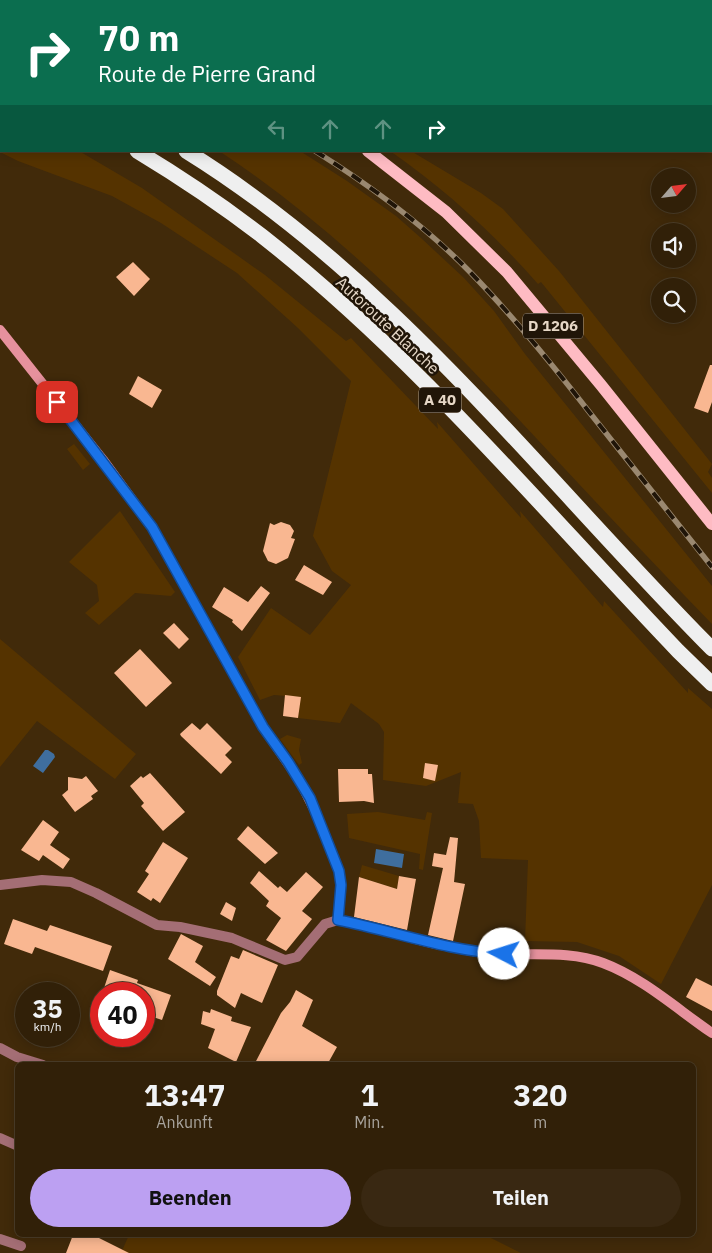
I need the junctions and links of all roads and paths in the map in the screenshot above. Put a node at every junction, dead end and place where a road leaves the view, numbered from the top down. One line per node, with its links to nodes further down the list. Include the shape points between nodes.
1 (139, 152): 7 (highway, Autoroute Blanche / A 40, via 179,176 246,224 352,313 426,384)
2 (187, 152): 6 (highway, Autoroute Blanche / A 40, via 245,191 315,246 413,335)
3 (369, 152): 5 (main road, D 1206, via 446,212 502,266)
4 (0, 330): 9 (street, via 152,527 263,727 300,781 339,871)
5 (712, 524)
6 (712, 649)
7 (712, 684)
8 (0, 885): 9 (street, via 42,880 71,882 156,925 232,938 289,960 297,957 325,924)
9 (338, 920): 10 (street, via 465,950 593,959 624,972)
10 (712, 1033)
11 (0, 1048): 12 (street)
12 (33, 1062)
13 (0, 1138): 14 (street)
14 (15, 1145)
15 (0, 1238): 16 (street)
16 (20, 1246)

